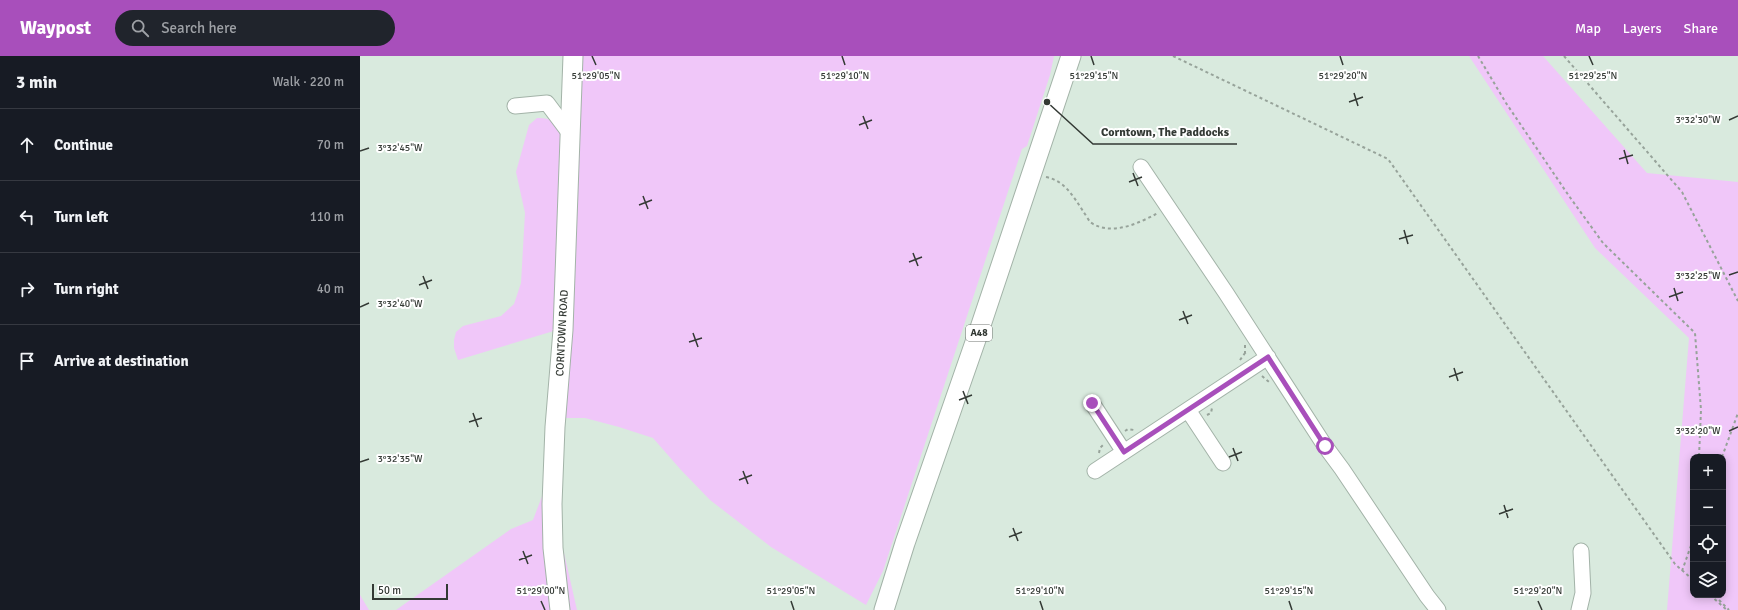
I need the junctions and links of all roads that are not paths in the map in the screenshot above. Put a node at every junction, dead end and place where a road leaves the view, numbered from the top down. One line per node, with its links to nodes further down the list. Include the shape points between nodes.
1 (572, 56): 4 (main road, CORNTOWN ROAD)
2 (1071, 56): 14 (main road, A48)
3 (515, 106): 4 (street, via 547,103)
4 (571, 135): 13 (main road, CORNTOWN ROAD, via 552,504 553,548)
5 (1141, 167): 6 (street)
6 (1268, 357): 8 (street); 15 (street, via 1325,446)
7 (1092, 403): 9 (street)
8 (1188, 410): 9 (street); 10 (street)
9 (1124, 452): 11 (street)
10 (1222, 463)
11 (1095, 471)
12 (1581, 550): 16 (street, via 1583,593)
13 (560, 610)
14 (884, 610)
15 (1438, 610)
16 (1579, 610)

